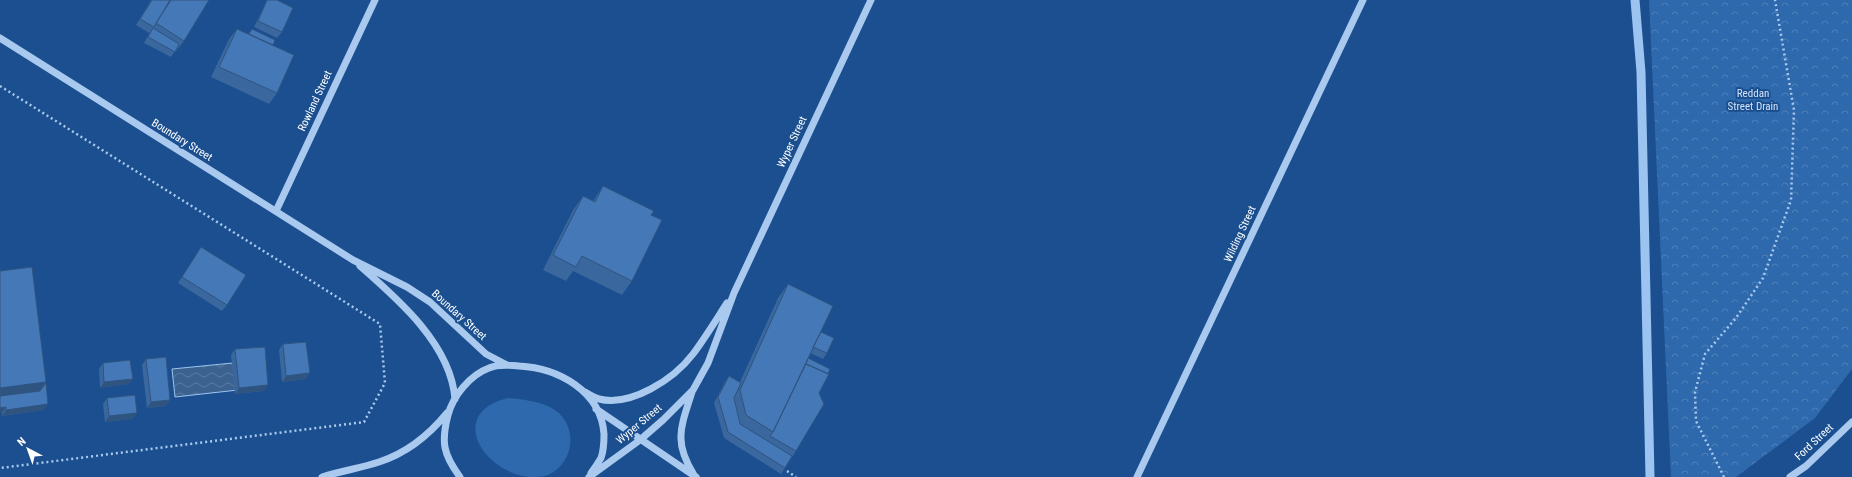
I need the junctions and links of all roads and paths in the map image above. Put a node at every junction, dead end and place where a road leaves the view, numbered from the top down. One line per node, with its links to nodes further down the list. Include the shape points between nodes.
1 (375, 0): 7 (street, Rowland Street)
2 (871, 0): 9 (street, Wyper Street)
3 (1363, 0): 25 (street, Wilding Street)
4 (1775, 0): 26 (path, via 1794,110 1792,200 1763,278 1736,318 1706,354 1695,392 1696,421)
5 (0, 38): 7 (street, Boundary Street)
6 (0, 86): 18 (path, via 380,324 385,383 364,422)
7 (276, 212): 8 (street, Boundary Street)
8 (353, 260): 10 (street, Boundary Street, via 407,286 486,354); 13 (street, Boundary Street, via 392,294 421,325 450,371)
9 (734, 293): 11 (street, Wyper Street, via 708,363); 12 (street, Wyper Street, via 692,355 663,382 638,395 615,400 599,399)
10 (507, 365): 12 (street, via 548,370 567,379); 13 (street, via 489,368 476,375)
11 (693, 390): 17 (street, Wyper Street); 23 (street, via 681,427 680,445 686,462)
12 (584, 392): 14 (street)
13 (455, 399): 15 (street)
14 (596, 408): 17 (street); 22 (street, via 603,425 604,443 601,458)
15 (449, 411): 20 (street, via 436,426 404,451 379,462); 21 (street, via 443,434 446,453)
16 (1852, 422): 27 (street, Ford Street, via 1806,466)
17 (640, 440): 22 (street, Wyper Street); 23 (street)
18 (0, 468)
19 (787, 471): 24 (path)
20 (322, 477)
21 (460, 477)
22 (589, 477)
23 (696, 477)
24 (796, 477)
25 (1136, 477)
26 (1724, 477)
27 (1790, 477)

